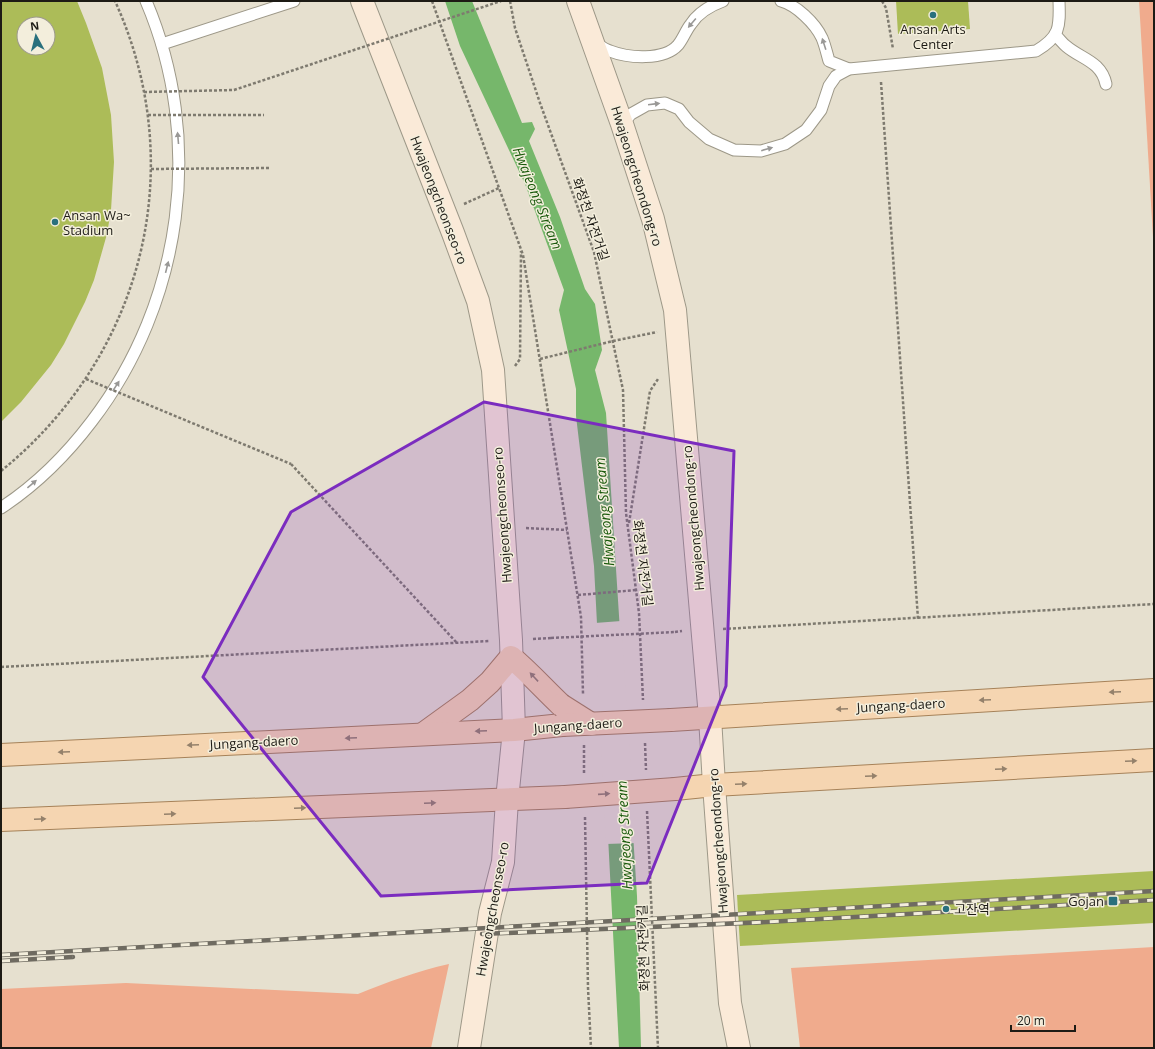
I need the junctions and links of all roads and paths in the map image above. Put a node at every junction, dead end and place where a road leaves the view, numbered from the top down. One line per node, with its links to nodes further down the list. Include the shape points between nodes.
1 (115, 1): 20 (path, via 130,40)
2 (146, 1): 15 (lane)
3 (294, 1): 15 (lane)
4 (362, 1): 27 (street, Hwajeongcheonseo-ro)
5 (432, 1): 26 (path)
6 (502, 1): 20 (path, bridge, via 234,90)
7 (510, 1): 30 (path, 화정천 자전거길, via 517,36 594,252)
8 (578, 1): 14 (street, Hwajeongcheondong-ro)
9 (723, 1): 14 (lane, one-way to 14, via 712,5 691,22 678,45 663,55 623,55 609,51)
10 (781, 1): 18 (lane, one-way to 10, via 829,61 822,37 807,17)
11 (882, 1): 16 (path, via 886,8)
12 (1059, 1): 13 (lane, via 1060,21)
13 (1055, 35): 16 (lane, via 1047,45 1036,51); 19 (lane, via 1066,46 1097,66 1104,75)
14 (592, 41): 23 (street, Hwajeongcheondong-ro)
15 (162, 44): 36 (lane, one-way to 15, via 57,461 89,424 121,379 154,310 171,250 179,181 176,112)
16 (896, 64): 17 (lane)
17 (880, 65): 18 (lane); 43 (path)
18 (848, 69): 23 (lane, one-way to 18, via 631,114 647,105 664,103 679,109 709,140 734,150 761,151 785,144 806,130 821,110 829,86 836,76)
19 (1106, 84)
20 (144, 92): 21 (path)
21 (148, 115): 22 (path, bridge); 25 (path)
22 (264, 115)
23 (622, 124): 29 (street, Hwajeongcheondong-ro, via 653,219 675,310)
24 (269, 168): 25 (path, bridge)
25 (151, 169): 33 (path, via 146,224 134,278 113,330)
26 (499, 188): 27 (path); 28 (path)
27 (445, 212): 34 (street, Hwajeongcheonseo-ro, via 478,301 493,370)
28 (521, 248): 32 (path); 34 (path, via 520,359)
29 (676, 328): 30 (path); 31 (street, Hwajeongcheondong-ro)
30 (613, 341): 32 (path); 38 (path, 화정천 자전거길, via 624,390)
31 (678, 352): 38 (path, via 650,391); 44 (street, Hwajeongcheondong-ro)
32 (540, 359): 39 (path)
33 (86, 379): 35 (path, via 53,422); 45 (path, bridge, via 291,464)
34 (494, 393): 37 (street, Hwajeongcheonseo-ro)
35 (1, 471)
36 (1, 508)
37 (503, 526): 39 (path); 46 (street, Hwajeongcheonseo-ro)
38 (628, 528): 40 (path, 화정천 자전거길)
39 (567, 530): 41 (path)
40 (636, 590): 41 (path); 50 (path, 화정천 자전거길)
41 (578, 595): 49 (path)
42 (1154, 604): 43 (path)
43 (918, 619): 44 (path)
44 (703, 630): 46 (path, bridge, via 550,638); 52 (street, Hwajeongcheondong-ro)
45 (457, 643): 46 (path); 47 (path)
46 (511, 648): 51 (main road, one-way to 46, via 545,690); 53 (street, Hwajeongcheonseo-ro); 54 (main road, via 490,682)
47 (1, 667)
48 (1154, 690): 52 (main road, Jungang-daero, one-way to 52)
49 (583, 696)
50 (643, 700)
51 (561, 715): 53 (main road, Jungang-daero); 55 (main road, Jungang-daero, bridge)
52 (710, 717): 55 (main road, Jungang-daero, bridge, via 671,720); 61 (street, Hwajeongcheondong-ro)
53 (514, 730): 54 (main road, Jungang-daero, one-way to 54); 62 (street, Hwajeongcheonseo-ro)
54 (423, 734): 57 (main road, Jungang-daero, one-way to 57)
55 (587, 734): 60 (path)
56 (644, 740): 59 (path)
57 (1, 755)
58 (1154, 760): 61 (main road, one-way to 58)
59 (646, 772)
60 (584, 775)
61 (714, 785): 62 (main road, one-way to 61, bridge); 69 (street, Hwajeongcheondong-ro, via 730,1003)
62 (507, 800): 65 (main road, one-way to 62); 66 (street, Hwajeongcheonseo-ro, via 503,862 490,913)
63 (647, 803): 68 (path, 화정천 자전거길)
64 (585, 815): 67 (path)
65 (1, 820)
66 (469, 1048)
67 (591, 1048)
68 (658, 1048)
69 (739, 1048)

